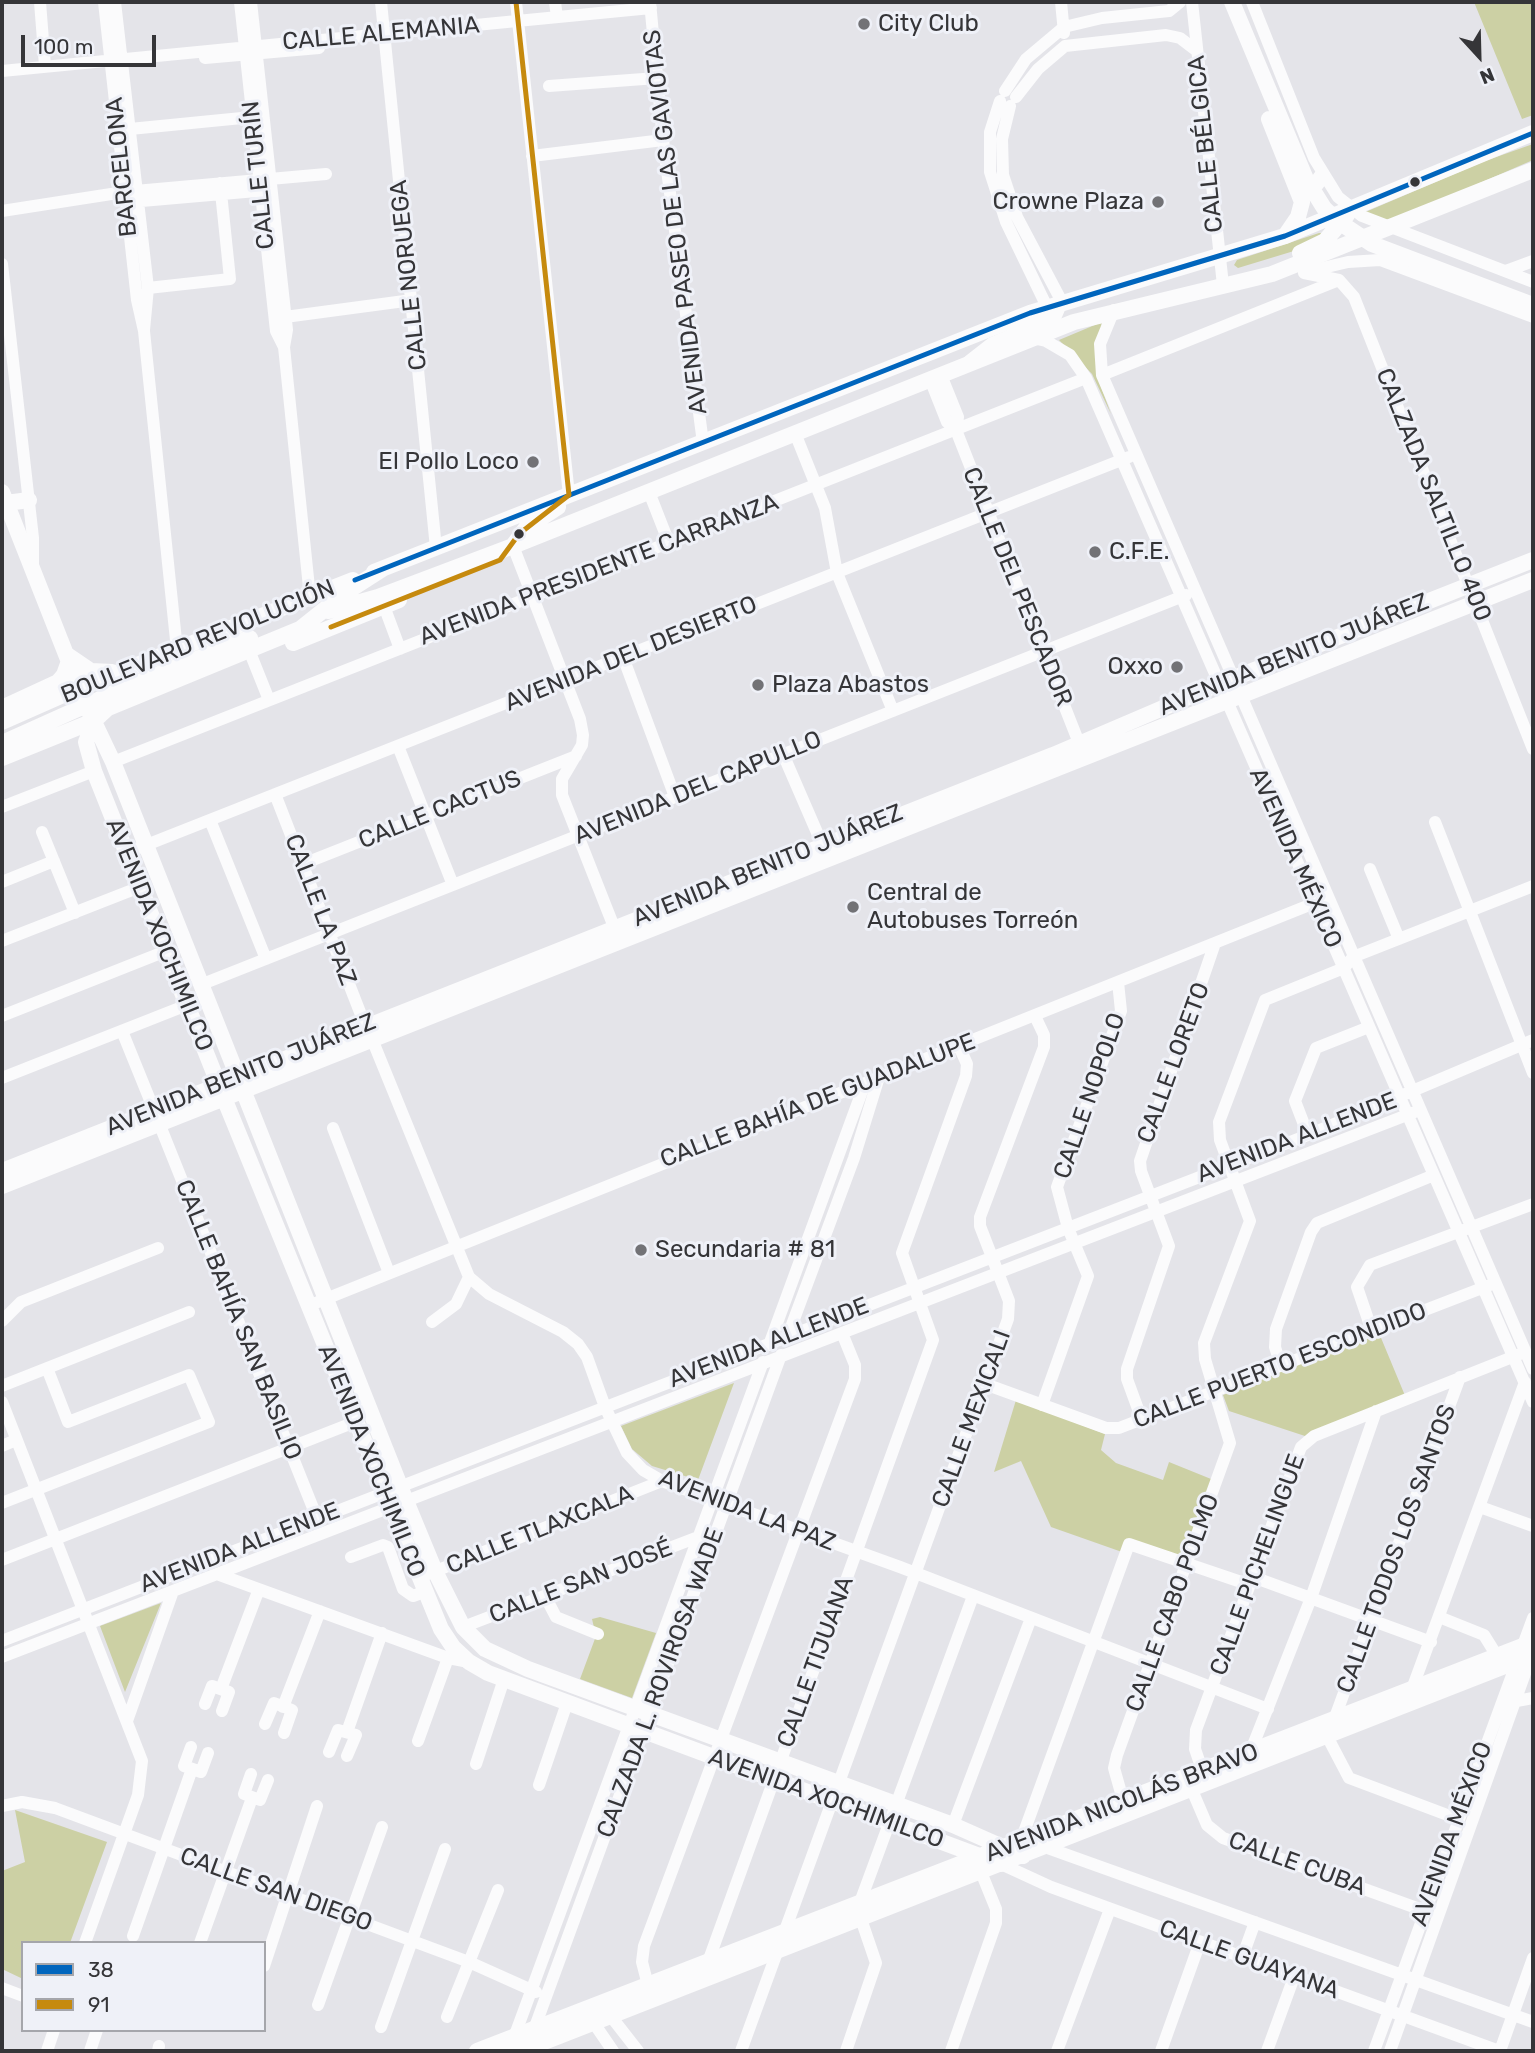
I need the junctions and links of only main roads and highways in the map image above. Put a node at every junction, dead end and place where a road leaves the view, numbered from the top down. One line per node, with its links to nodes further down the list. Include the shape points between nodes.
1 (1231, 2): 3 (main road); 6 (main road, via 1235,33)
2 (1243, 2): 3 (main road)
3 (1250, 34): 13 (main road, via 1314,175 1345,217 1389,241); 14 (main road, via 1306,179 1324,208 1379,247)
4 (1533, 133): 10 (main road, BOULEVARD REVOLUCIÓN)
5 (1314, 158): 6 (main road, via 1298,155)
6 (1286, 166): 9 (main road)
7 (1533, 170): 12 (main road, via 1272,274)
8 (1322, 176): 9 (main road, via 1311,186)
9 (1295, 184): 11 (main road, via 1301,209)
10 (1353, 209): 11 (main road, BOULEVARD REVOLUCIÓN); 12 (main road, via 1325,241 1276,261)
11 (1285, 236): 15 (main road, BOULEVARD REVOLUCIÓN, via 1054,304)
12 (1248, 279): 16 (main road, via 1114,310 1032,338)
13 (1533, 296)
14 (1533, 305)
15 (703, 443): 16 (main road, via 695,464 661,480); 17 (main road, BOULEVARD REVOLUCIÓN)
16 (649, 492): 20 (main road)
17 (569, 495): 20 (main road, via 526,528); 22 (main road, BOULEVARD REVOLUCIÓN)
18 (4, 498): 19 (main road); 26 (main road, AVENIDA XOCHIMILCO)
19 (29, 500)
20 (513, 546): 24 (main road, via 378,597); 25 (main road, via 500,560)
21 (1533, 560): 34 (main road, AVENIDA BENITO JUÁREZ)
22 (384, 568): 24 (main road); 27 (main road, BOULEVARD REVOLUCIÓN)
23 (1533, 580): 36 (main road, AVENIDA BENITO JUÁREZ)
24 (324, 612): 25 (main road); 29 (main road)
25 (251, 654): 31 (main road)
26 (67, 657): 27 (main road, via 91,671); 28 (main road, AVENIDA XOCHIMILCO); 30 (main road, via 58,682)
27 (122, 671): 28 (main road, BOULEVARD REVOLUCIÓN)
28 (79, 688): 29 (main road, AVENIDA XOCHIMILCO); 32 (main road, BOULEVARD REVOLUCIÓN)
29 (86, 705): 31 (main road, AVENIDA XOCHIMILCO); 33 (main road)
30 (2, 708)
31 (94, 721): 35 (main road); 41 (main road, AVENIDA XOCHIMILCO); 42 (main road, AVENIDA XOCHIMILCO, via 86,742 93,771)
32 (2, 722)
33 (2, 743)
34 (1053, 755): 36 (main road, via 1039,767); 37 (main road, AVENIDA BENITO JUÁREZ)
35 (2, 758)
36 (1037, 777): 38 (main road, AVENIDA BENITO JUÁREZ)
37 (822, 844): 38 (main road); 39 (main road, via 810,858 768,877); 40 (main road, AVENIDA BENITO JUÁREZ, via 614,928)
38 (835, 857): 39 (main road, AVENIDA BENITO JUÁREZ)
39 (757, 888): 40 (main road, AVENIDA BENITO JUÁREZ)
40 (536, 967): 41 (main road, AVENIDA BENITO JUÁREZ)
41 (239, 1084): 42 (main road, AVENIDA BENITO JUÁREZ); 50 (main road, AVENIDA XOCHIMILCO, via 435,1571 463,1628 502,1658)
42 (221, 1091): 43 (main road, AVENIDA BENITO JUÁREZ); 51 (main road, AVENIDA XOCHIMILCO, via 421,1585 453,1647 469,1662 504,1679 891,1823)
43 (157, 1116): 44 (main road, AVENIDA BENITO JUÁREZ); 45 (main road, AVENIDA BENITO JUÁREZ)
44 (2, 1171)
45 (2, 1186)
46 (1528, 1652): 47 (main road, AVENIDA NICOLÁS BRAVO); 47 (main road, AVENIDA NICOLÁS BRAVO, via 1497,1656 1412,1689)
47 (1362, 1717): 48 (main road, AVENIDA NICOLÁS BRAVO, via 1328,1738); 48 (main road, AVENIDA NICOLÁS BRAVO, via 1334,1720 1250,1753)
48 (1200, 1782): 49 (main road, AVENIDA NICOLÁS BRAVO)
49 (1126, 1809): 50 (main road, AVENIDA NICOLÁS BRAVO); 50 (main road, AVENIDA NICOLÁS BRAVO, via 1045,1847)
50 (1018, 1848): 51 (main road, AVENIDA NICOLÁS BRAVO); 52 (main road, AVENIDA NICOLÁS BRAVO)
51 (983, 1864): 52 (main road, AVENIDA XOCHIMILCO); 53 (main road, AVENIDA NICOLÁS BRAVO)
52 (1001, 1864)
53 (860, 1912): 54 (main road, AVENIDA NICOLÁS BRAVO, via 777,1952); 54 (main road, AVENIDA NICOLÁS BRAVO, via 708,1962)
54 (650, 1993): 55 (main road, AVENIDA NICOLÁS BRAVO)
55 (597, 2013): 56 (main road, AVENIDA NICOLÁS BRAVO); 56 (main road, AVENIDA NICOLÁS BRAVO, via 534,2029)
56 (519, 2048): 57 (main road)
57 (477, 2051)

